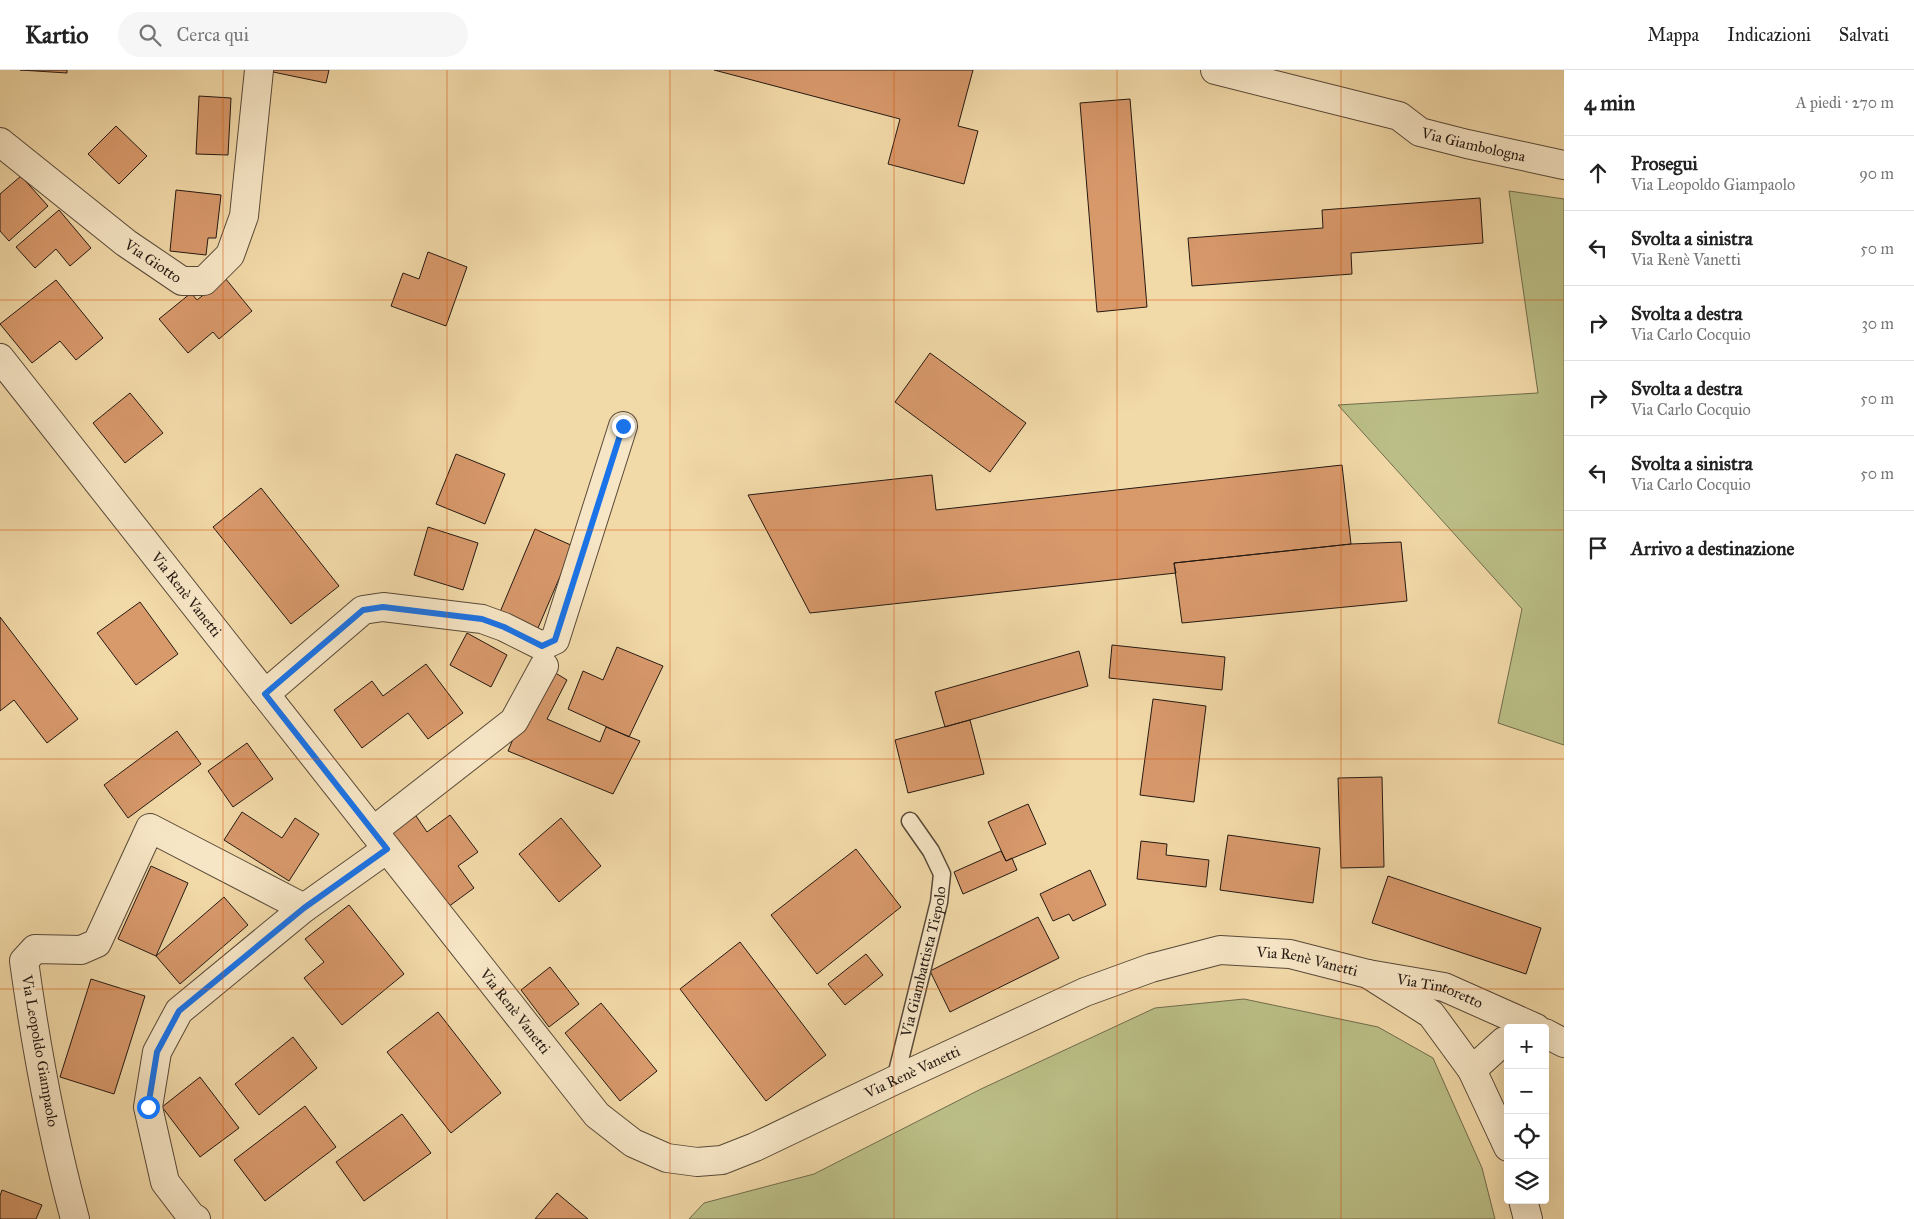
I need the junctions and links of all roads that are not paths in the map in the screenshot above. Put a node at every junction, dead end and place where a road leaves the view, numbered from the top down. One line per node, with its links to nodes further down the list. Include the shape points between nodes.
1 (259, 70): 3 (street, Via Giotto, via 244,216 230,255 204,282 182,281 126,243)
2 (1214, 70): 4 (street, Via Giambologna, via 1399,116 1420,132)
3 (0, 142)
4 (1564, 164)
5 (0, 358): 8 (street, Via Renè Vanetti)
6 (623, 426): 8 (street, via 555,640 542,646 482,619 383,607 363,610)
7 (544, 666): 10 (street, via 514,721)
8 (265, 694): 10 (street, Via Renè Vanetti)
9 (910, 820): 18 (lane, Via Giambattista Tiepolo, via 942,874 939,902)
10 (380, 840): 11 (street); 18 (street, Via Renè Vanetti, via 598,1115 633,1143 667,1158 697,1162 722,1160 755,1148)
11 (304, 908): 21 (street, Via Leopoldo Giampaolo, via 150,828 97,942 81,950 35,949 24,961 45,1093); 22 (street, via 179,1011 157,1052 148,1107 165,1182)
12 (1368, 974): 13 (street, Via Tintoretto, via 1444,987); 17 (street, Via Renè Vanetti, via 1431,1014); 18 (street, Via Renè Vanetti, via 1290,954 1220,950 1151,968 1085,992)
13 (1527, 1024)
14 (1549, 1035): 16 (street)
15 (1504, 1041): 17 (street)
16 (1564, 1043)
17 (1472, 1070): 19 (street, Via Renè Vanetti)
18 (895, 1080)
19 (1504, 1138)
20 (1524, 1204): 23 (street)
21 (75, 1219)
22 (196, 1219)
23 (1528, 1219)

